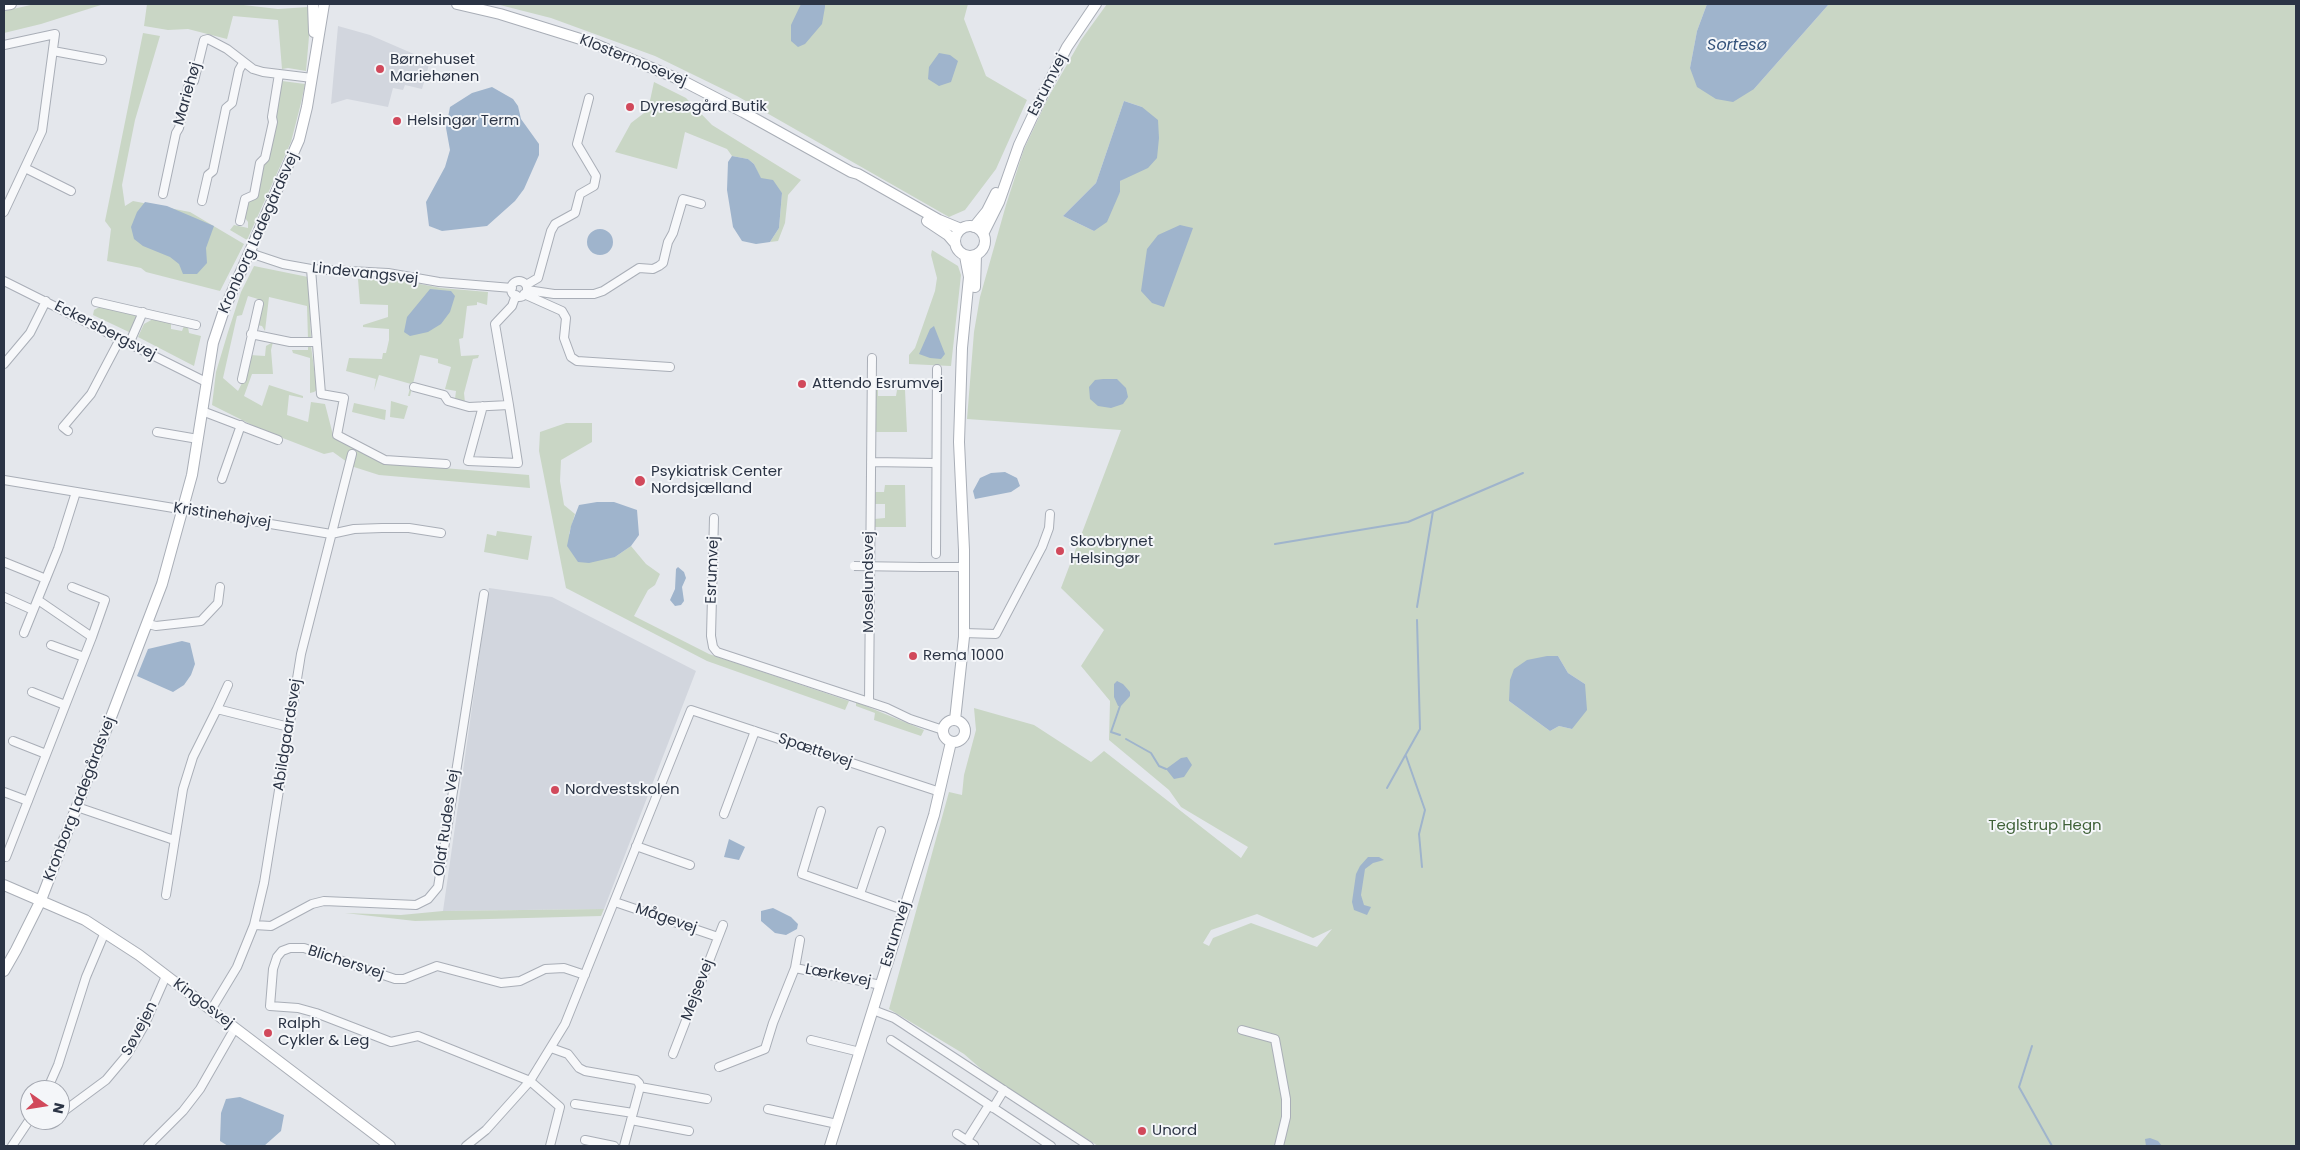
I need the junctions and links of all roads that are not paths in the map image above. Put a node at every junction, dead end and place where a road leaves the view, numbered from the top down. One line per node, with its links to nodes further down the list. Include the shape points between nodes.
1 (11, 4): 6 (main road)
2 (313, 4): 9 (main road, Kronborg Ladegårdsvej)
3 (324, 4): 9 (main road, Kronborg Ladegårdsvej)
4 (457, 4): 17 (main road, Klostermosevej, via 554,30 629,57 735,107)
5 (1096, 4): 16 (main road, Esrumvej, via 1064,53)
6 (4, 5)
7 (4, 45): 8 (street, via 55,34)
8 (53, 50): 10 (street); 15 (street, via 42,131)
9 (316, 56): 13 (main road, Kronborg Ladegårdsvej)
10 (102, 60)
11 (243, 63): 12 (street, Mariehøj, via 262,72); 19 (street, Mariehøj, via 227,49 204,40 194,81 188,87); 20 (street, via 232,103 226,108 213,171 208,175)
12 (279, 74): 13 (street, Mariehøj); 24 (street, via 267,149 260,163 254,194 245,199)
13 (312, 78): 29 (main road, Kronborg Ladegårdsvej, via 299,140)
14 (588, 98): 34 (street, via 577,144 596,176 594,186 580,194 575,213 555,224 538,278)
15 (25, 168): 18 (street); 21 (street)
16 (1009, 171): 25 (main road, Esrumvej, via 987,211); 27 (main road, Esrumvej, via 999,202)
17 (851, 172): 26 (main road, Klostermosevej); 28 (main road, Klostermosevej)
18 (71, 191)
19 (163, 194)
20 (202, 201)
21 (6, 202): 23 (street)
22 (701, 204): 34 (street, Lindevangsvej, via 683,199 663,263 653,268 639,268 594,294)
23 (4, 212)
24 (240, 221)
25 (974, 227): 26 (main road); 27 (main road)
26 (961, 229): 28 (main road)
27 (983, 234): 30 (main road, via 984,245)
28 (954, 242): 31 (main road, via 957,251)
29 (250, 253): 32 (street, Lindevangsvej); 50 (main road, Kronborg Ladegårdsvej, via 224,310)
30 (976, 255): 31 (main road); 46 (main road, via 975,289)
31 (965, 256): 46 (main road, via 969,277)
32 (311, 269): 34 (street, Lindevangsvej, via 388,273); 42 (street)
33 (4, 281): 35 (street, Eckersbergsvej)
34 (521, 291): 47 (street, via 562,311 566,318 564,338 571,357 577,361); 53 (street, via 495,324)
35 (46, 302): 41 (street, Eckersbergsvej); 45 (street, via 30,333)
36 (96, 302): 38 (street)
37 (259, 304): 40 (street)
38 (142, 312): 39 (street); 43 (street)
39 (196, 325)
40 (251, 334): 42 (street, via 290,342); 49 (street)
41 (120, 340): 43 (street, Eckersbergsvej); 56 (street, via 91,394 63,427)
42 (315, 342): 63 (street, via 321,394 344,398 337,435 385,460)
43 (129, 344): 50 (street, Eckersbergsvej)
44 (872, 358): 61 (street, Moselundsvej)
45 (4, 364)
46 (962, 364): 75 (main road, via 959,442)
47 (670, 367)
48 (937, 369): 62 (street)
49 (242, 379)
50 (206, 382): 54 (main road, Kronborg Ladegårdsvej)
51 (414, 387): 52 (street, via 444,395 448,401 469,407)
52 (482, 406): 53 (street); 53 (street, via 468,461 518,463)
53 (508, 406)
54 (202, 411): 55 (street); 58 (main road, Kronborg Ladegårdsvej)
55 (241, 426): 59 (street); 64 (street)
56 (68, 431)
57 (157, 432): 58 (street)
58 (198, 439): 67 (main road, Kronborg Ladegårdsvej)
59 (278, 440)
60 (352, 454): 71 (street, Abildgaardsvej)
61 (871, 462): 62 (street); 91 (street, Moselundsvej)
62 (935, 463): 72 (street)
63 (446, 464)
64 (222, 479)
65 (4, 480): 66 (street, Kristinehøjvej)
66 (76, 492): 67 (street, Kristinehøjvej); 76 (street)
67 (183, 510): 71 (street, Kristinehøjvej); 83 (main road, Kronborg Ladegårdsvej)
68 (1050, 514): 85 (street, via 1042,547 996,634)
69 (714, 518): 91 (street, Esrumvej, via 712,647 718,652)
70 (441, 533): 71 (street, Kristinehøjvej, via 382,528)
71 (331, 534): 95 (street, Abildgaardsvej, via 301,654)
72 (936, 554)
73 (4, 562): 76 (street)
74 (854, 566): 75 (street, bridge)
75 (964, 567): 85 (main road)
76 (46, 579): 81 (street)
77 (72, 587): 86 (street, via 105,600)
78 (220, 587): 83 (street, via 218,602 201,621)
79 (484, 594): 118 (street, Olaf Rudes Vej, via 438,887 428,899 416,905 324,901 271,926)
80 (4, 597): 82 (street)
81 (38, 600): 82 (street); 86 (street)
82 (33, 610): 84 (street)
83 (148, 624): 104 (main road, Kronborg Ladegårdsvej)
84 (24, 633)
85 (964, 633): 94 (main road)
86 (92, 636): 88 (street)
87 (51, 645): 88 (street)
88 (84, 657): 92 (street)
89 (228, 685): 93 (street)
90 (32, 692): 92 (street)
91 (868, 702): 96 (street, Esrumvej)
92 (65, 705): 100 (street)
93 (217, 709): 95 (street); 108 (street, via 193,757 183,789)
94 (955, 720): 96 (main road, via 946,724); 99 (main road, via 962,723 965,733 961,739)
95 (289, 727): 118 (street, Abildgaardsvej, via 264,883)
96 (943, 730): 99 (main road)
97 (755, 732): 102 (street, Spættevej); 106 (street); 109 (street, Spættevej, via 691,710)
98 (13, 741): 100 (street)
99 (951, 742): 102 (main road, Esrumvej)
100 (46, 754): 103 (street)
101 (4, 792): 103 (street)
102 (940, 792): 117 (main road, Esrumvej)
103 (28, 801): 110 (street)
104 (77, 807): 108 (street); 115 (main road, Kronborg Ladegårdsvej)
105 (821, 811): 113 (street, via 802,874)
106 (724, 814)
107 (881, 831): 113 (street)
108 (174, 840): 114 (street)
109 (636, 846): 111 (street); 116 (street)
110 (6, 851)
111 (690, 865)
112 (4, 885): 115 (main road, Kingosvej)
113 (860, 894): 117 (street)
114 (166, 895)
115 (41, 900): 120 (main road, Kingosvej); 124 (main road, Kronborg Ladegårdsvej)
116 (615, 902): 121 (street, Mågevej); 125 (street)
117 (904, 910): 127 (main road, Esrumvej)
118 (254, 925): 128 (street, Abildgaardsvej, via 237,967)
119 (723, 925): 121 (street, Mejsevej)
120 (105, 932): 126 (main road, Kingosvej); 138 (street, via 86,977)
121 (718, 937): 136 (street, Mejsevej)
122 (800, 940): 123 (street, Lærkevej)
123 (795, 968): 127 (street, Lærkevej); 137 (street, Lærkevej, via 765,1050)
124 (4, 971)
125 (585, 975): 134 (street, via 565,1024); 139 (street, Blichersvej, via 564,968 545,969 520,981 501,983 437,966 396,979 304,948 290,948 277,957 270,1006 316,1013 391,1042 418,1036)
126 (166, 976): 128 (main road, Kingosvej); 145 (street, Søvejen, via 127,1055 106,1080)
127 (881, 985): 129 (main road, Esrumvej)
128 (211, 1010): 130 (main road, Kingosvej)
129 (873, 1010): 135 (main road, Esrumvej); 141 (street, via 894,1018)
130 (235, 1028): 156 (street, via 200,1089); 157 (main road, Kingosvej)
131 (1242, 1030): 165 (street, via 1275,1039 1286,1099 1286,1117)
132 (811, 1040): 135 (street)
133 (891, 1040): 144 (street)
134 (551, 1048): 139 (street); 140 (street, via 568,1054 578,1068 636,1080)
135 (860, 1052): 148 (main road, Esrumvej)
136 (673, 1054)
137 (719, 1068)
138 (52, 1080)
139 (530, 1081): 158 (street, via 486,1130); 159 (street, via 560,1107)
140 (640, 1087): 142 (street); 147 (street)
141 (1004, 1090): 144 (street); 164 (street)
142 (707, 1099)
143 (575, 1104): 147 (street)
144 (991, 1106): 153 (street); 163 (street)
145 (70, 1107)
146 (768, 1109): 148 (street)
147 (632, 1116): 150 (street); 161 (street)
148 (837, 1124): 162 (main road, Esrumvej)
149 (23, 1130): 155 (street)
150 (689, 1131)
151 (957, 1134): 153 (street)
152 (585, 1140): 160 (street)
153 (967, 1140): 154 (street)
154 (974, 1145)
155 (12, 1146)
156 (148, 1146)
157 (390, 1146)
158 (466, 1146)
159 (550, 1146)
160 (614, 1146)
161 (624, 1146)
162 (830, 1146)
163 (1051, 1146)
164 (1089, 1146)
165 (1279, 1146)

